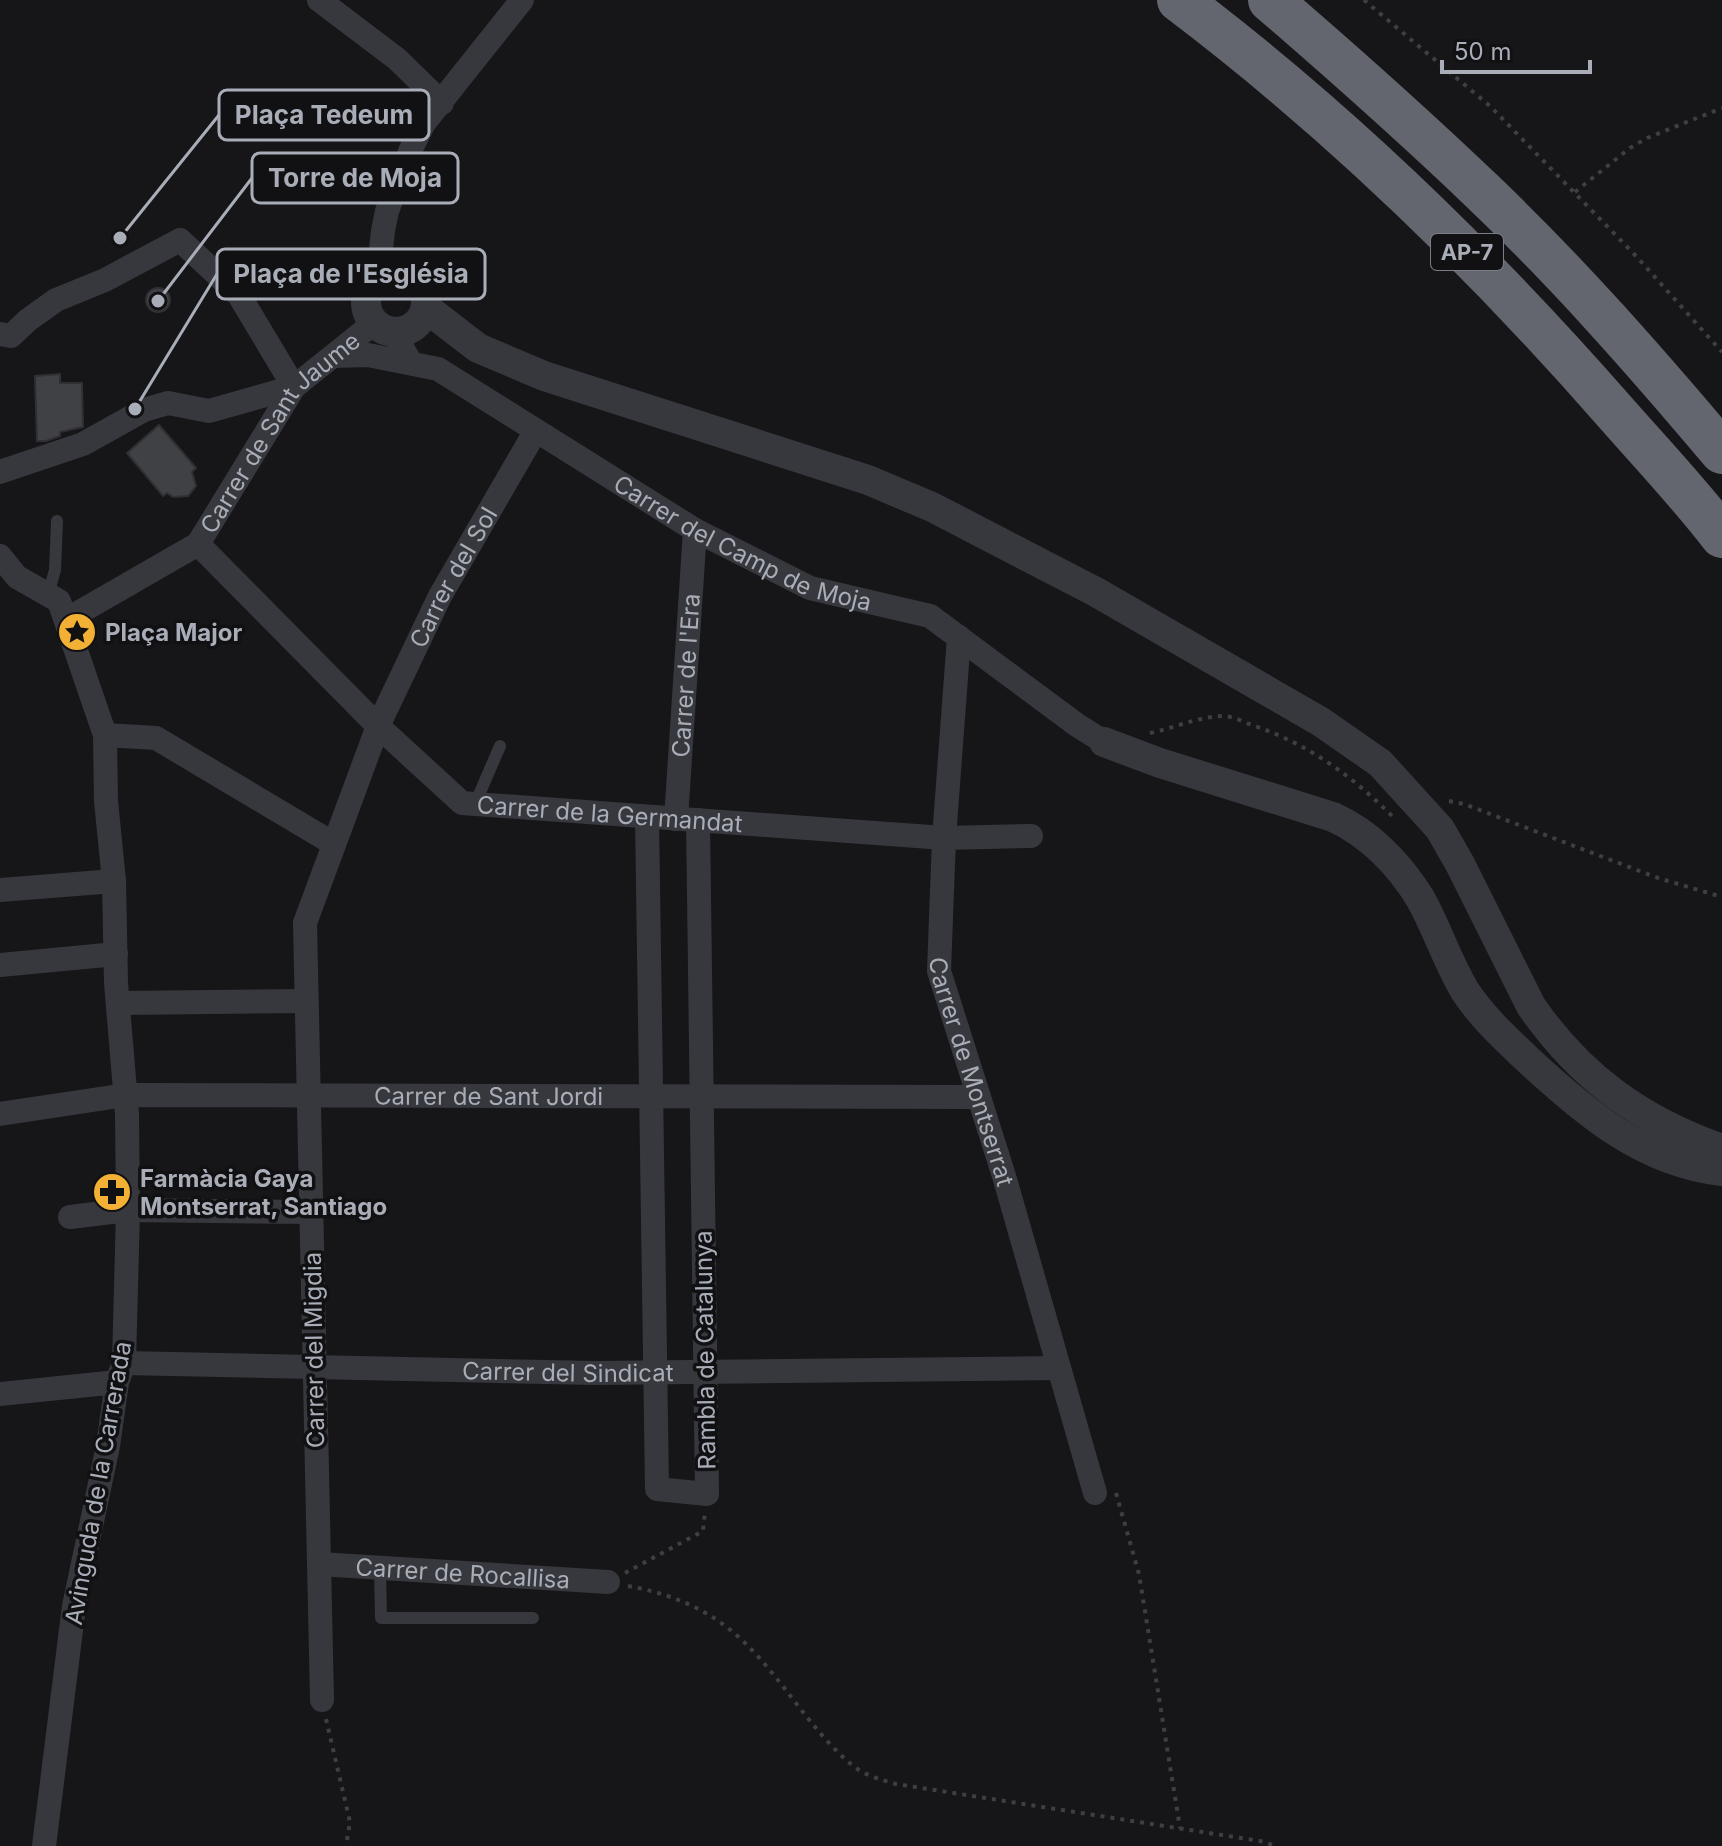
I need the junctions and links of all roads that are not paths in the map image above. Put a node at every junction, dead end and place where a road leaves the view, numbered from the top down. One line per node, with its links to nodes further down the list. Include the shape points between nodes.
1 (319, 0): 5 (street, via 397,59)
2 (522, 0): 5 (street)
3 (1179, 0): 18 (highway, AP-7, via 1258,60 1423,208 1508,294)
4 (1270, 0): 14 (highway, AP-7, via 1373,89 1559,268)
5 (442, 103): 6 (street, via 424,123 387,211 381,249)
6 (389, 273): 7 (street, via 417,280); 8 (street, via 369,289 366,307)
7 (426, 308): 8 (street, via 410,329); 47 (street, via 478,348 544,376 868,480 977,529 1321,722 1380,763 1440,829 1518,982 1545,1026 1590,1076 1658,1123)
8 (383, 328): 10 (street, Carrer de Sant Jaume); 11 (street)
9 (0, 334): 12 (street, via 11,336 56,300 180,240 239,295)
10 (334, 356): 11 (street, Carrer del Camp de Moja, via 368,355); 12 (street, Carrer de Sant Jaume)
11 (411, 363): 13 (street, Carrer del Camp de Moja, via 452,376)
12 (294, 387): 15 (street, via 209,411 168,403 144,410 83,444); 19 (street, Carrer de Sant Jaume)
13 (535, 432): 17 (street, Carrer del Camp de Moja); 25 (street, Carrer del Sol, via 440,596)
14 (1722, 452)
15 (0, 472)
16 (57, 521): 22 (lane)
17 (695, 530): 24 (street, Carrer del Camp de Moja, via 810,588 930,616); 31 (street, Carrer de l'Era)
18 (1722, 536)
19 (198, 544): 23 (street, Carrer de Sant Jaume); 25 (street, Carrer de la Germandat)
20 (0, 556): 21 (street)
21 (8, 580): 22 (street)
22 (48, 595): 23 (street, via 59,601)
23 (66, 620): 26 (street)
24 (959, 637): 27 (street, Carrer del Camp de Moja); 33 (street, Carrer de Montserrat)
25 (378, 726): 29 (street, Carrer de la Germandat, via 462,803); 34 (street, Carrer del Migdia)
26 (105, 735): 34 (street, via 156,738); 35 (street, Avinguda de la Carrerada)
27 (1104, 742): 48 (street, via 1357,828 1420,898 1449,963 1485,1019 1559,1089 1634,1142 1685,1164)
28 (500, 746): 29 (lane)
29 (475, 804): 30 (street, Carrer de la Germandat)
30 (647, 817): 31 (street, Carrer de la Germandat); 43 (street, Rambla de Catalunya)
31 (687, 820): 33 (street, Carrer de la Germandat); 44 (street, Rambla de Catalunya)
32 (1031, 836): 33 (street, Carrer de la Germandat)
33 (944, 838): 45 (street, Carrer de Montserrat, via 939,971)
34 (334, 844): 39 (street, Carrer del Migdia, via 305,923)
35 (114, 881): 36 (street); 37 (street, Avinguda de la Carrerada)
36 (0, 890)
37 (116, 954): 38 (street); 40 (street, Avinguda de la Carrerada)
38 (0, 965)
39 (306, 1001): 40 (street); 42 (street, Carrer del Migdia)
40 (119, 1003): 41 (street, Avinguda de la Carrerada)
41 (126, 1095): 42 (street, Carrer de Sant Jordi); 46 (street, Carrer de Sant Jordi); 49 (street, Avinguda de la Carrerada)
42 (308, 1096): 43 (street, Carrer de Sant Jordi); 50 (street, Carrer del Migdia)
43 (651, 1096): 44 (street, Carrer de Sant Jordi); 54 (street, Rambla de Catalunya)
44 (702, 1096): 45 (street, Carrer de Sant Jordi); 55 (street, Rambla de Catalunya)
45 (979, 1097): 53 (street, Carrer de Montserrat)
46 (0, 1114)
47 (1722, 1149)
48 (1722, 1171)
49 (128, 1210): 50 (street); 51 (street); 56 (street, Avinguda de la Carrerada)
50 (311, 1212): 52 (street, Carrer del Migdia)
51 (70, 1217)
52 (315, 1368): 54 (street, Carrer del Sindicat); 56 (street, Carrer del Sindicat); 59 (street, Carrer del Migdia)
53 (1059, 1368): 55 (street, Carrer del Sindicat); 58 (street, Carrer de Montserrat)
54 (655, 1372): 55 (street, Carrer del Sindicat); 55 (street, Rambla de Catalunya, via 657,1489 707,1494)
55 (705, 1372)
56 (120, 1373): 57 (street, Carrer del Sindicat); 64 (street, Avinguda de la Carrerada, via 74,1606)
57 (0, 1394)
58 (1095, 1493)
59 (319, 1564): 60 (street, Carrer de Rocallisa); 63 (street, Carrer del Migdia)
60 (380, 1568): 61 (street, Carrer de Rocallisa); 62 (lane, via 381,1618)
61 (608, 1582)
62 (533, 1618)
63 (322, 1700)
64 (44, 1846)

